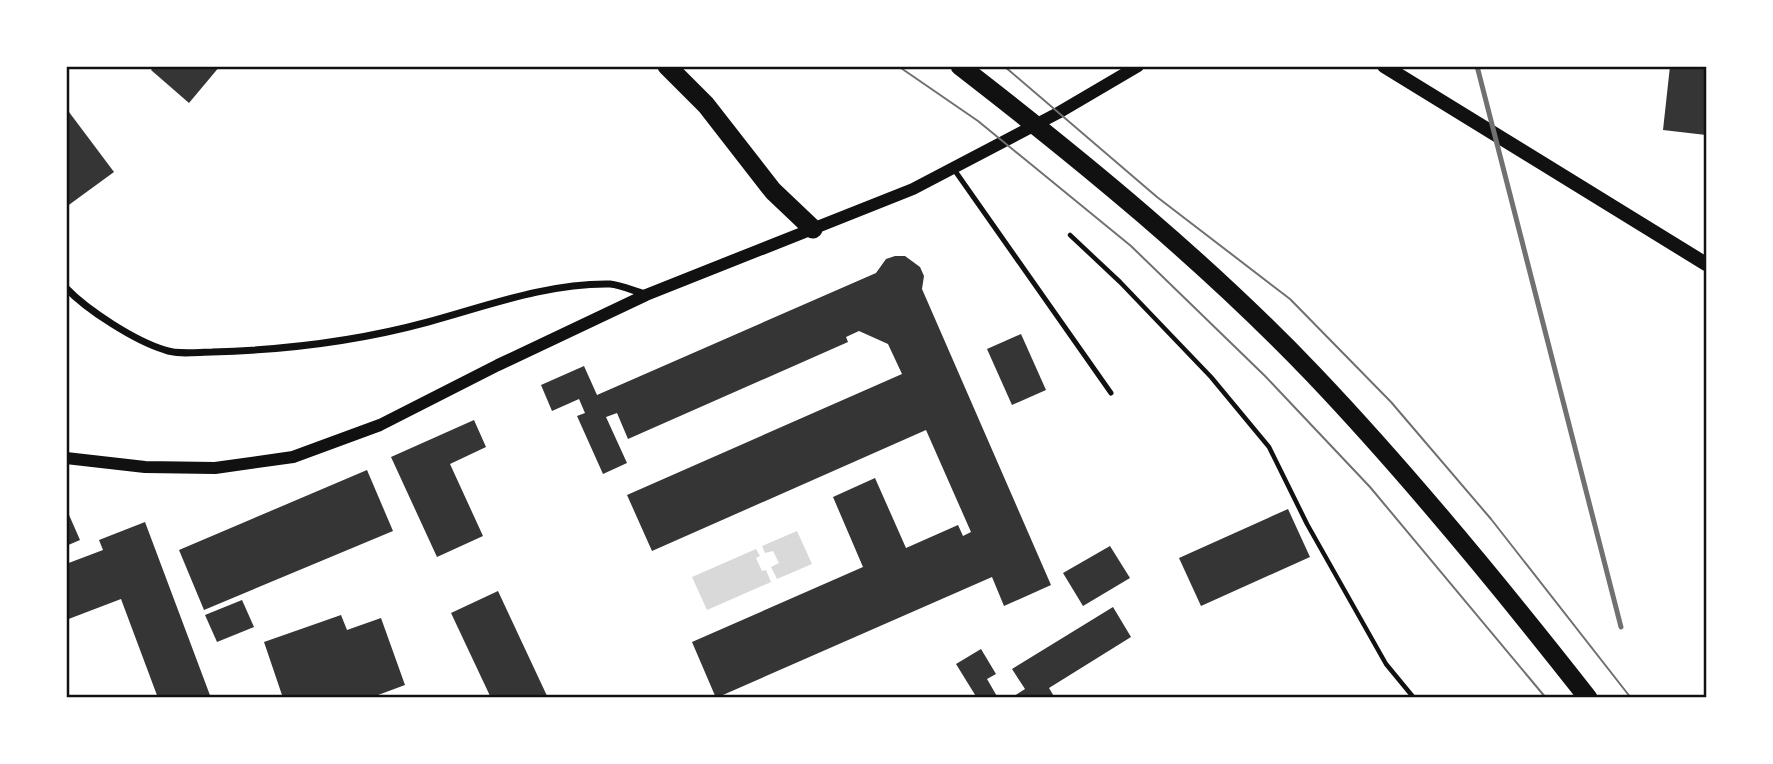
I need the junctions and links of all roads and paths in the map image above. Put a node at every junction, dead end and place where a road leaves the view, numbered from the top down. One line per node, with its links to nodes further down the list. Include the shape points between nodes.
1 (667, 66): 6 (highway, via 706,105 773,191)
2 (960, 66): 14 (highway, via 1189,255 1313,374)
3 (1138, 66): 5 (street)
4 (1384, 66): 8 (main road)
5 (953, 168): 6 (street); 11 (lane)
6 (813, 229): 10 (street)
7 (1070, 235): 13 (path, via 1211,377 1269,447 1386,664)
8 (1706, 264)
9 (66, 288): 10 (street, via 139,339 167,351 197,352 337,342 560,289 612,284)
10 (646, 295): 12 (street, via 380,425 293,457 215,468 145,467)
11 (1111, 393)
12 (66, 458)
13 (1414, 698)
14 (1588, 698)

